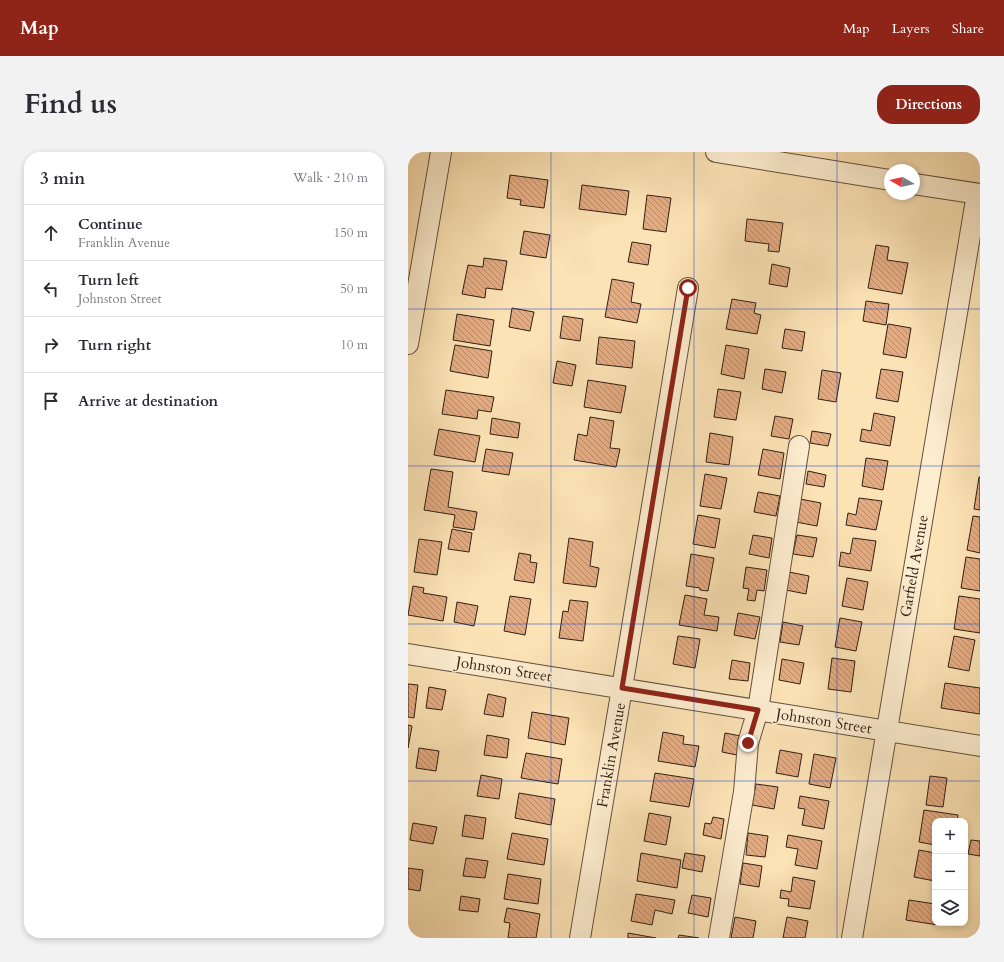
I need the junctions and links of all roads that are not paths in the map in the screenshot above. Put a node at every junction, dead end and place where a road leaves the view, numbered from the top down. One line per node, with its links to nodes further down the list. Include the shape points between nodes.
1 (441, 152): 7 (street)
2 (716, 152): 3 (street)
3 (884, 179)
4 (920, 185): 5 (street)
5 (978, 194): 12 (street, Garfield Avenue)
6 (688, 288): 10 (street, Franklin Avenue)
7 (408, 344)
8 (799, 446): 11 (street)
9 (408, 654): 10 (street, Johnston Street)
10 (622, 688): 11 (street, Johnston Street); 14 (street, Franklin Avenue)
11 (758, 710): 12 (street, Johnston Street); 15 (street, via 748,743 744,792)
12 (887, 731): 13 (street, Johnston Street); 16 (street, Garfield Avenue)
13 (980, 746)
14 (580, 938)
15 (719, 938)
16 (852, 938)

